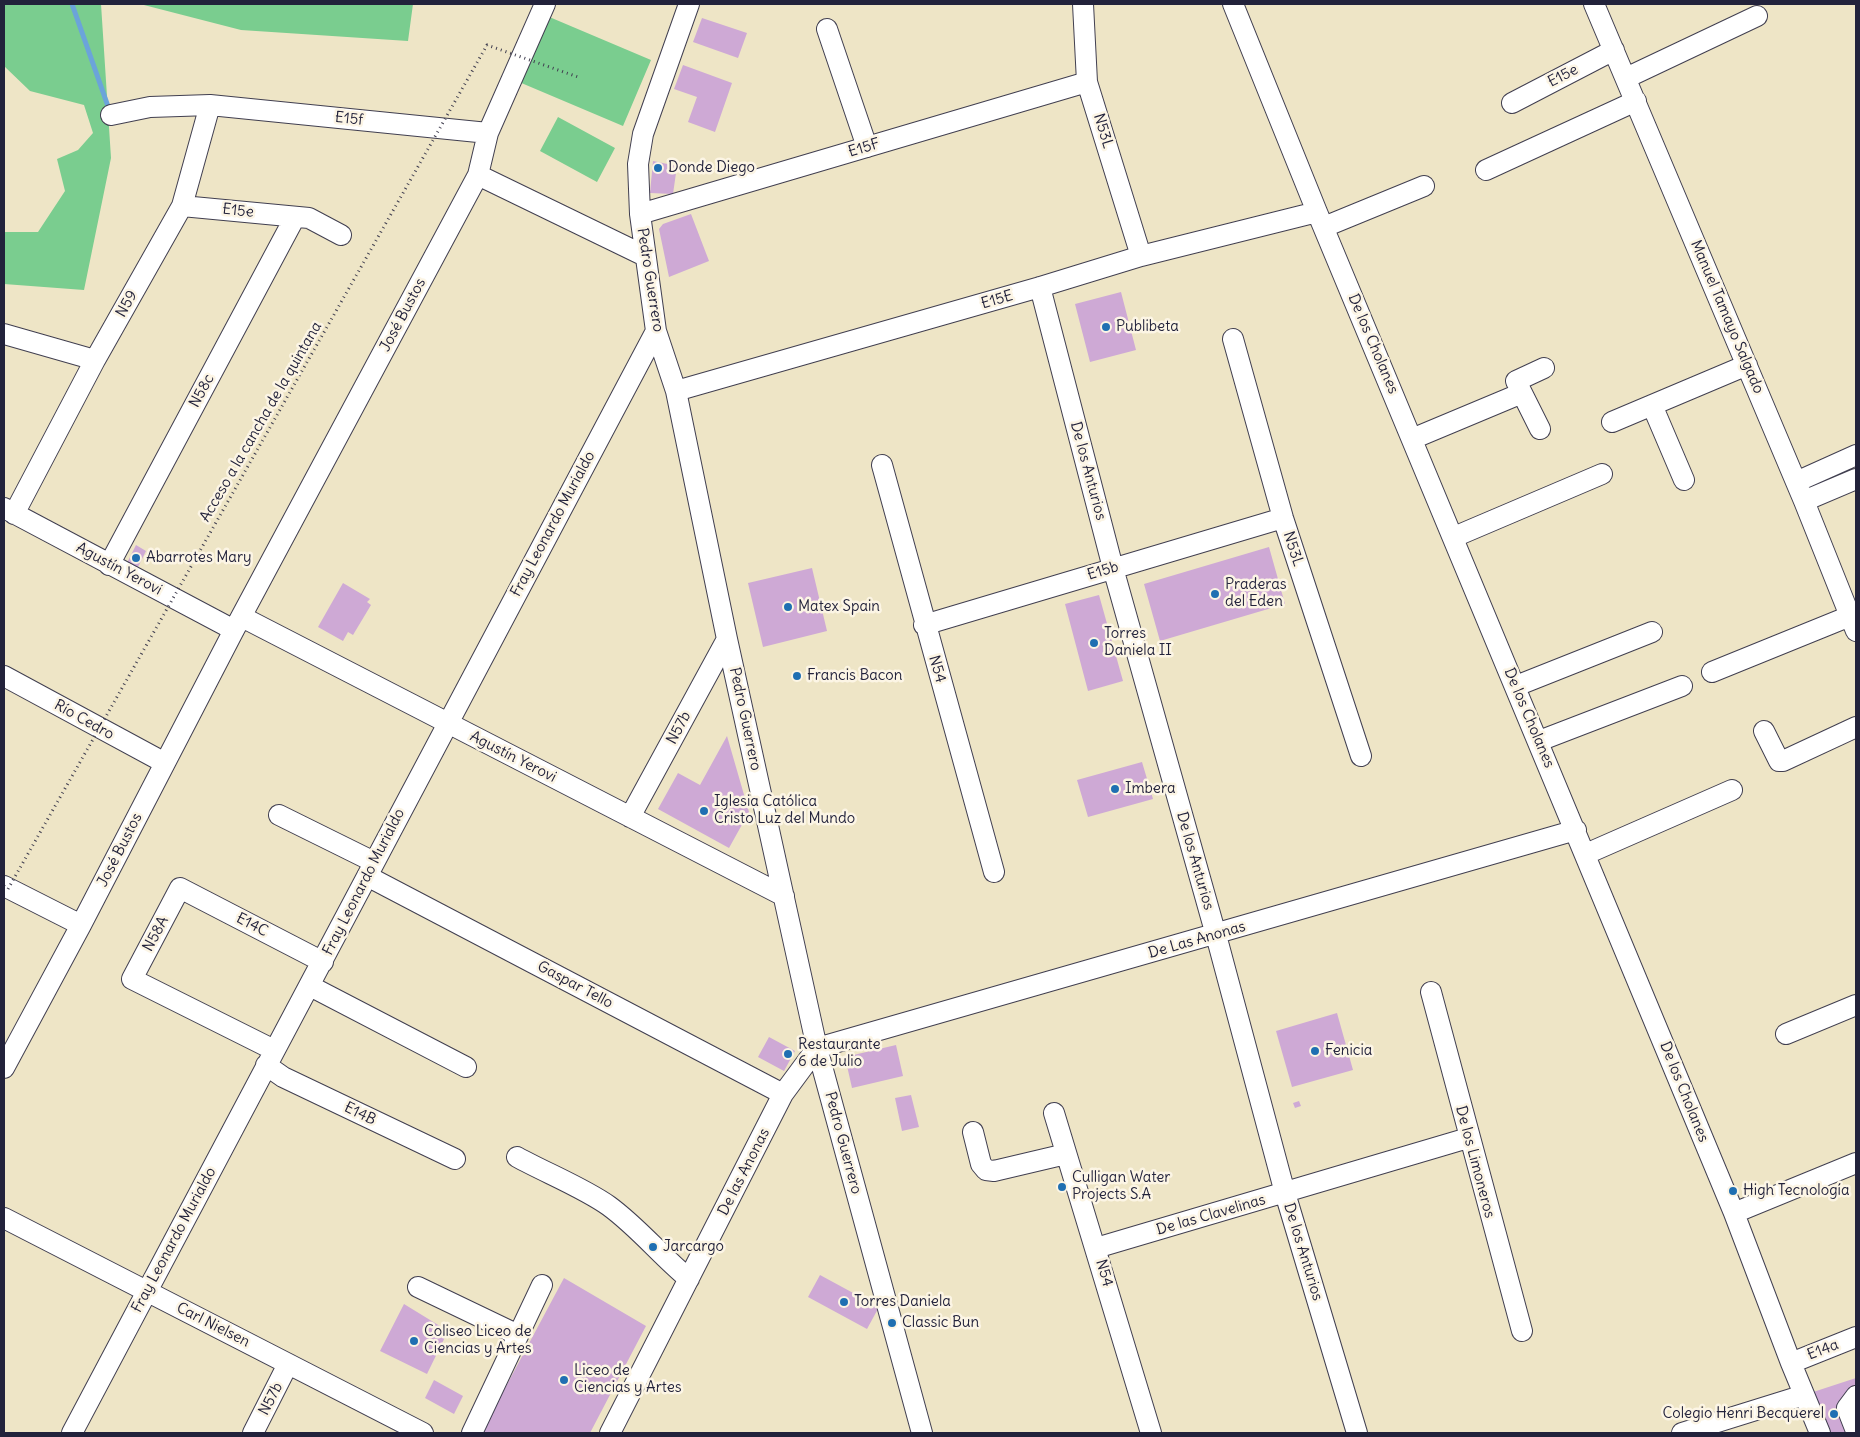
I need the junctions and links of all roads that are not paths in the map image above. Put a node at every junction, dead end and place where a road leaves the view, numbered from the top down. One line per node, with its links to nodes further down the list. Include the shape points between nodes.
1 (546, 4): 15 (street, José Bustos)
2 (689, 4): 21 (street, Pedro Guerrero, via 643,134 638,164)
3 (1083, 4): 10 (street, N53L)
4 (1234, 4): 23 (street, De los Cholanes)
5 (1594, 4): 8 (street, Manuel Tamayo Salgado)
6 (1756, 16): 9 (street)
7 (827, 29): 16 (street)
8 (1614, 50): 9 (street, Manuel Tamayo Salgado); 12 (street, E15e)
9 (1626, 78): 11 (street, Manuel Tamayo Salgado)
10 (1087, 82): 16 (street, E15F); 26 (street, N53L)
11 (1636, 101): 17 (street); 32 (street, Manuel Tamayo Salgado)
12 (1512, 103)
13 (210, 105): 14 (street, E15f, via 150,107); 15 (street, E15f); 20 (street, N59)
14 (112, 115)
15 (488, 133): 18 (street, José Bustos)
16 (867, 147): 21 (street, E15F)
17 (1486, 170)
18 (478, 175): 25 (street); 52 (street, José Bustos)
19 (1424, 186): 23 (street, E15E)
20 (182, 206): 22 (street, E15e); 31 (street, N59)
21 (640, 214): 25 (street, Pedro Guerrero)
22 (295, 217): 24 (street, E15e, via 309,218); 50 (street, N58c)
23 (1321, 220): 26 (street, E15E); 39 (street, De los Cholanes)
24 (341, 235)
25 (645, 256): 28 (street, Pedro Guerrero)
26 (1141, 256): 27 (street, E15E)
27 (1040, 287): 34 (street, E15E); 51 (street, De los Anturios)
28 (656, 331): 34 (street, Pedro Guerrero); 61 (street, Fray Leonardo Murialdo)
29 (4, 334): 31 (street)
30 (1233, 339): 48 (street, N53L)
31 (95, 360): 47 (street, N59, via 23,495)
32 (1747, 365): 36 (street); 45 (street, Manuel Tamayo Salgado)
33 (1544, 368): 35 (street, via 1516,381)
34 (676, 391): 56 (street, Pedro Guerrero)
35 (1522, 393): 38 (street); 39 (street)
36 (1652, 404): 37 (street); 44 (street)
37 (1612, 422)
38 (1540, 429)
39 (1412, 439): 49 (street, De los Cholanes)
40 (1856, 455): 45 (street)
41 (882, 465): 54 (street, N54)
42 (1602, 474): 49 (street)
43 (1856, 479): 46 (street)
44 (1684, 480)
45 (1796, 482): 46 (street, Manuel Tamayo Salgado)
46 (1804, 501): 53 (street, Manuel Tamayo Salgado)
47 (9, 511): 50 (street, Agustín Yerovi)
48 (1283, 518): 51 (street, E15b); 65 (street, N53L)
49 (1454, 537): 59 (street, De los Cholanes)
50 (109, 565): 52 (street, Agustín Yerovi)
51 (1113, 568): 54 (street, E15b); 78 (street, De los Anturios)
52 (238, 624): 61 (street, Agustín Yerovi); 66 (street, José Bustos)
53 (1853, 624): 57 (street)
54 (924, 625): 73 (street, N54)
55 (1652, 632): 59 (street)
56 (727, 638): 69 (street, N57b); 76 (street, Pedro Guerrero)
57 (1712, 672)
58 (4, 676): 66 (street, Río Cedro)
59 (1516, 686): 64 (street, De los Cholanes)
60 (1682, 686): 64 (street)
61 (447, 723): 69 (street, Agustín Yerovi); 72 (street, Fray Leonardo Murialdo)
62 (1856, 727): 63 (street, via 1783,761 1775,757)
63 (1764, 731)
64 (1539, 742): 70 (street, De los Cholanes)
65 (1361, 756)
66 (164, 763): 77 (street, José Bustos)
67 (1732, 790): 71 (street)
68 (279, 815): 72 (street, Gaspar Tello)
69 (630, 818): 76 (street, Agustín Yerovi)
70 (1576, 830): 71 (street, De los Cholanes); 78 (street, De Las Anonas)
71 (1586, 854): 98 (street, De los Cholanes)
72 (370, 869): 79 (street, Fray Leonardo Murialdo); 89 (street, Gaspar Tello)
73 (994, 872)
74 (5, 887): 77 (street)
75 (180, 888): 79 (street, E14C); 80 (street, N58A)
76 (784, 896): 85 (street, Pedro Guerrero)
77 (81, 925): 86 (street, José Bustos)
78 (1216, 935): 85 (street, De Las Anonas); 97 (street, De los Anturios)
79 (323, 962): 81 (street, Fray Leonardo Murialdo)
80 (132, 979): 87 (street, E14B)
81 (310, 986): 87 (street, Fray Leonardo Murialdo); 88 (street)
82 (1431, 992): 92 (street, De los Limoneros)
83 (1856, 1005): 84 (street)
84 (1786, 1034)
85 (817, 1048): 89 (street, De las Anonas); 118 (street, Pedro Guerrero)
86 (6, 1058)
87 (270, 1058): 95 (street, E14B, via 283,1077); 104 (street, Fray Leonardo Murialdo)
88 (466, 1067)
89 (783, 1094): 101 (street, De las Anonas)
90 (1054, 1113): 93 (street, N54)
91 (974, 1132): 93 (street, via 981,1164 986,1170 994,1171)
92 (1468, 1138): 97 (street, De las Clavelinas); 105 (street, De los Limoneros)
93 (1066, 1154): 100 (street, N54)
94 (517, 1157): 101 (street, via 608,1205 646,1236 669,1263)
95 (455, 1159)
96 (1856, 1163): 98 (street)
97 (1285, 1193): 100 (street, De las Clavelinas); 120 (street, De los Anturios)
98 (1734, 1213): 108 (street, De los Cholanes)
99 (4, 1218): 104 (street, Carl Nielsen)
100 (1096, 1248): 119 (street, N54)
101 (689, 1279): 117 (street, De las Anonas)
102 (542, 1284): 106 (street)
103 (418, 1287): 106 (street)
104 (148, 1292): 109 (street, Carl Nielsen); 113 (street, Fray Leonardo Murialdo)
105 (1522, 1331)
106 (518, 1336): 116 (street)
107 (1856, 1337): 108 (street, E14a)
108 (1790, 1363): 110 (street, De los Cholanes)
109 (288, 1364): 114 (street, N57b); 115 (street, Carl Nielsen)
110 (1804, 1395): 121 (street); 122 (street, De los Cholanes)
111 (1856, 1396): 112 (street, via 1847,1408)
112 (1856, 1431)
113 (72, 1433)
114 (253, 1433)
115 (423, 1433)
116 (472, 1433)
117 (610, 1433)
118 (922, 1433)
119 (1151, 1433)
120 (1357, 1433)
121 (1682, 1433)
122 (1820, 1433)

